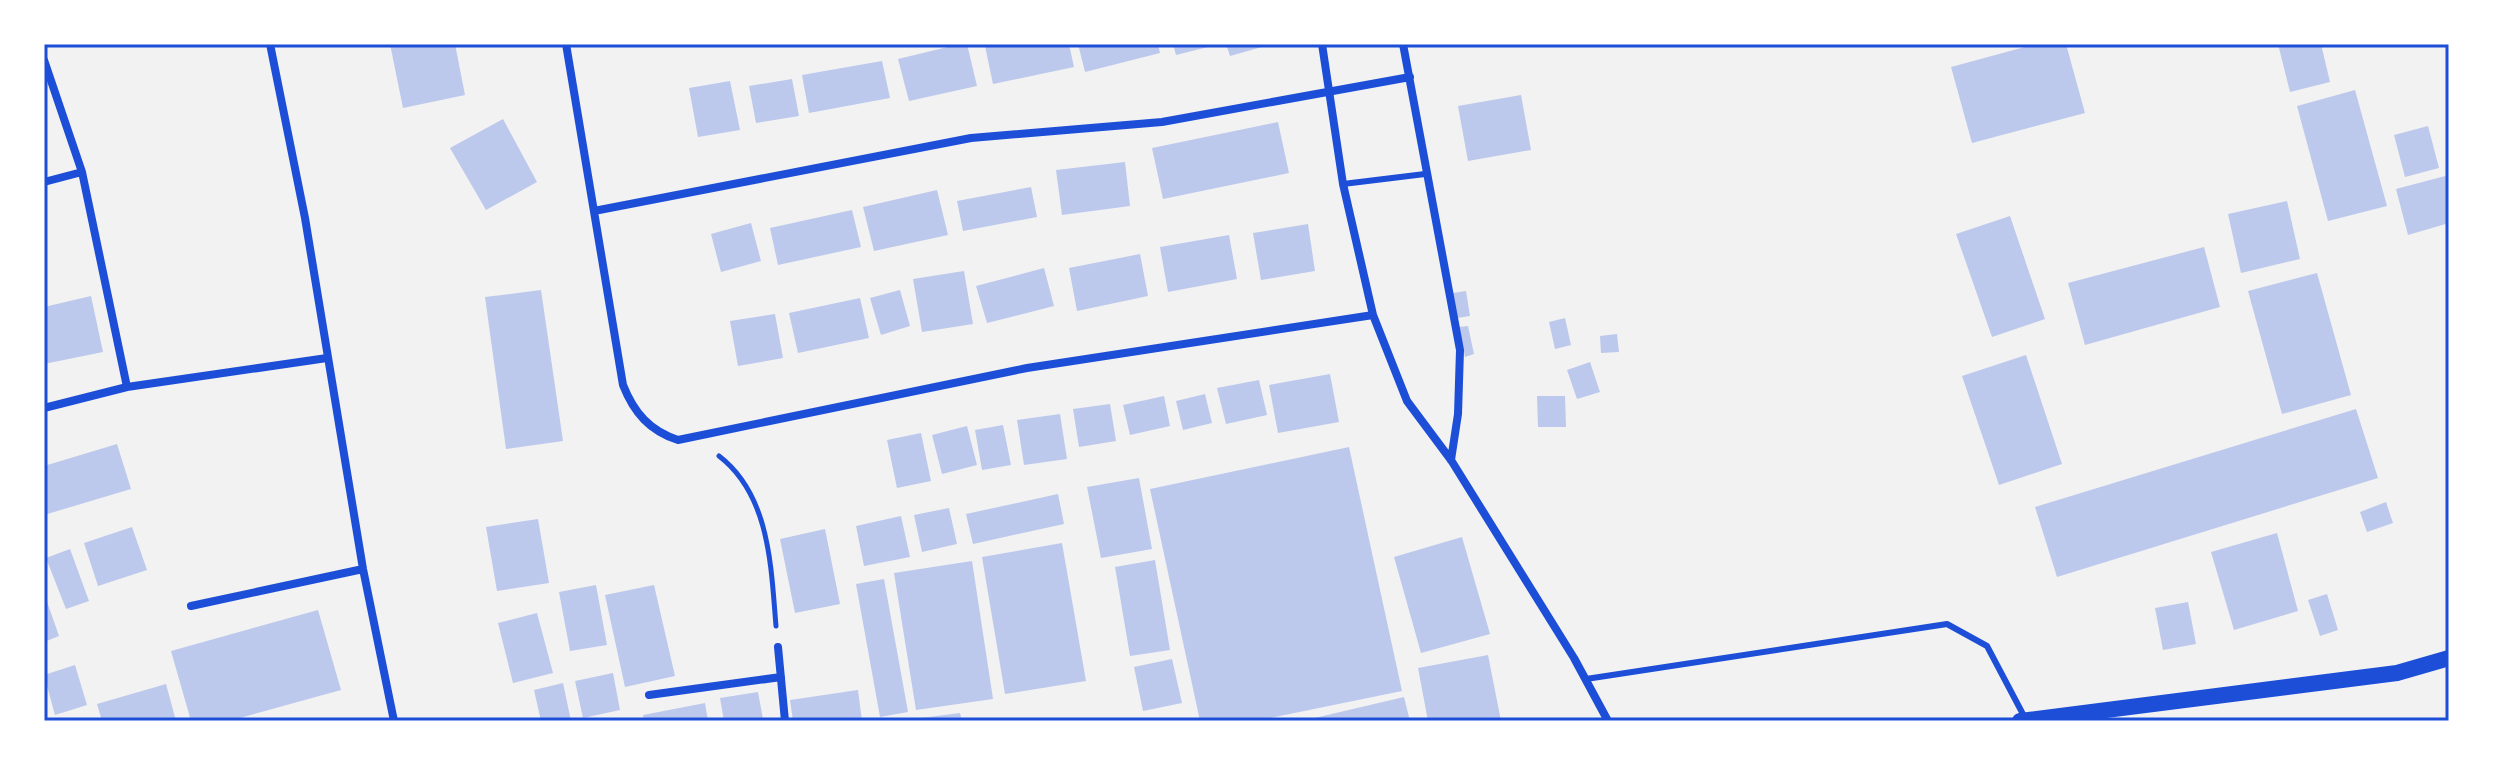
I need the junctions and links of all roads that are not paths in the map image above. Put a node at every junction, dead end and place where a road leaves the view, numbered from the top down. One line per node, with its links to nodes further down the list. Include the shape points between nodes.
1 (270, 44): 14 (street)
2 (566, 44): 12 (street)
3 (1322, 44): 7 (street)
4 (1403, 44): 6 (street)
5 (44, 60): 8 (street)
6 (1410, 77): 7 (street); 9 (street)
7 (1329, 91): 11 (street); 12 (street, via 1162,122 971,138)
8 (82, 172): 10 (street); 15 (street)
9 (1425, 174): 11 (lane); 17 (street, via 1460,350)
10 (44, 182)
11 (1343, 184): 13 (street)
12 (594, 211): 13 (street, via 623,385 647,423 678,440 1027,368)
13 (1373, 315): 17 (street, via 1407,401)
14 (327, 358): 15 (street); 18 (street)
15 (127, 387): 16 (street)
16 (44, 408)
17 (1451, 460): 23 (street)
18 (363, 569): 19 (street); 27 (street)
19 (191, 606)
20 (778, 647): 22 (street)
21 (2449, 658): 25 (main road, via 2397,673)
22 (781, 677): 24 (street); 28 (street)
23 (1586, 679): 26 (lane, via 1947,624 1987,646); 29 (street)
24 (649, 695)
25 (2107, 716): 26 (main road)
26 (2026, 720): 30 (main road)
27 (394, 721)
28 (785, 721)
29 (1608, 721)
30 (2020, 721)

